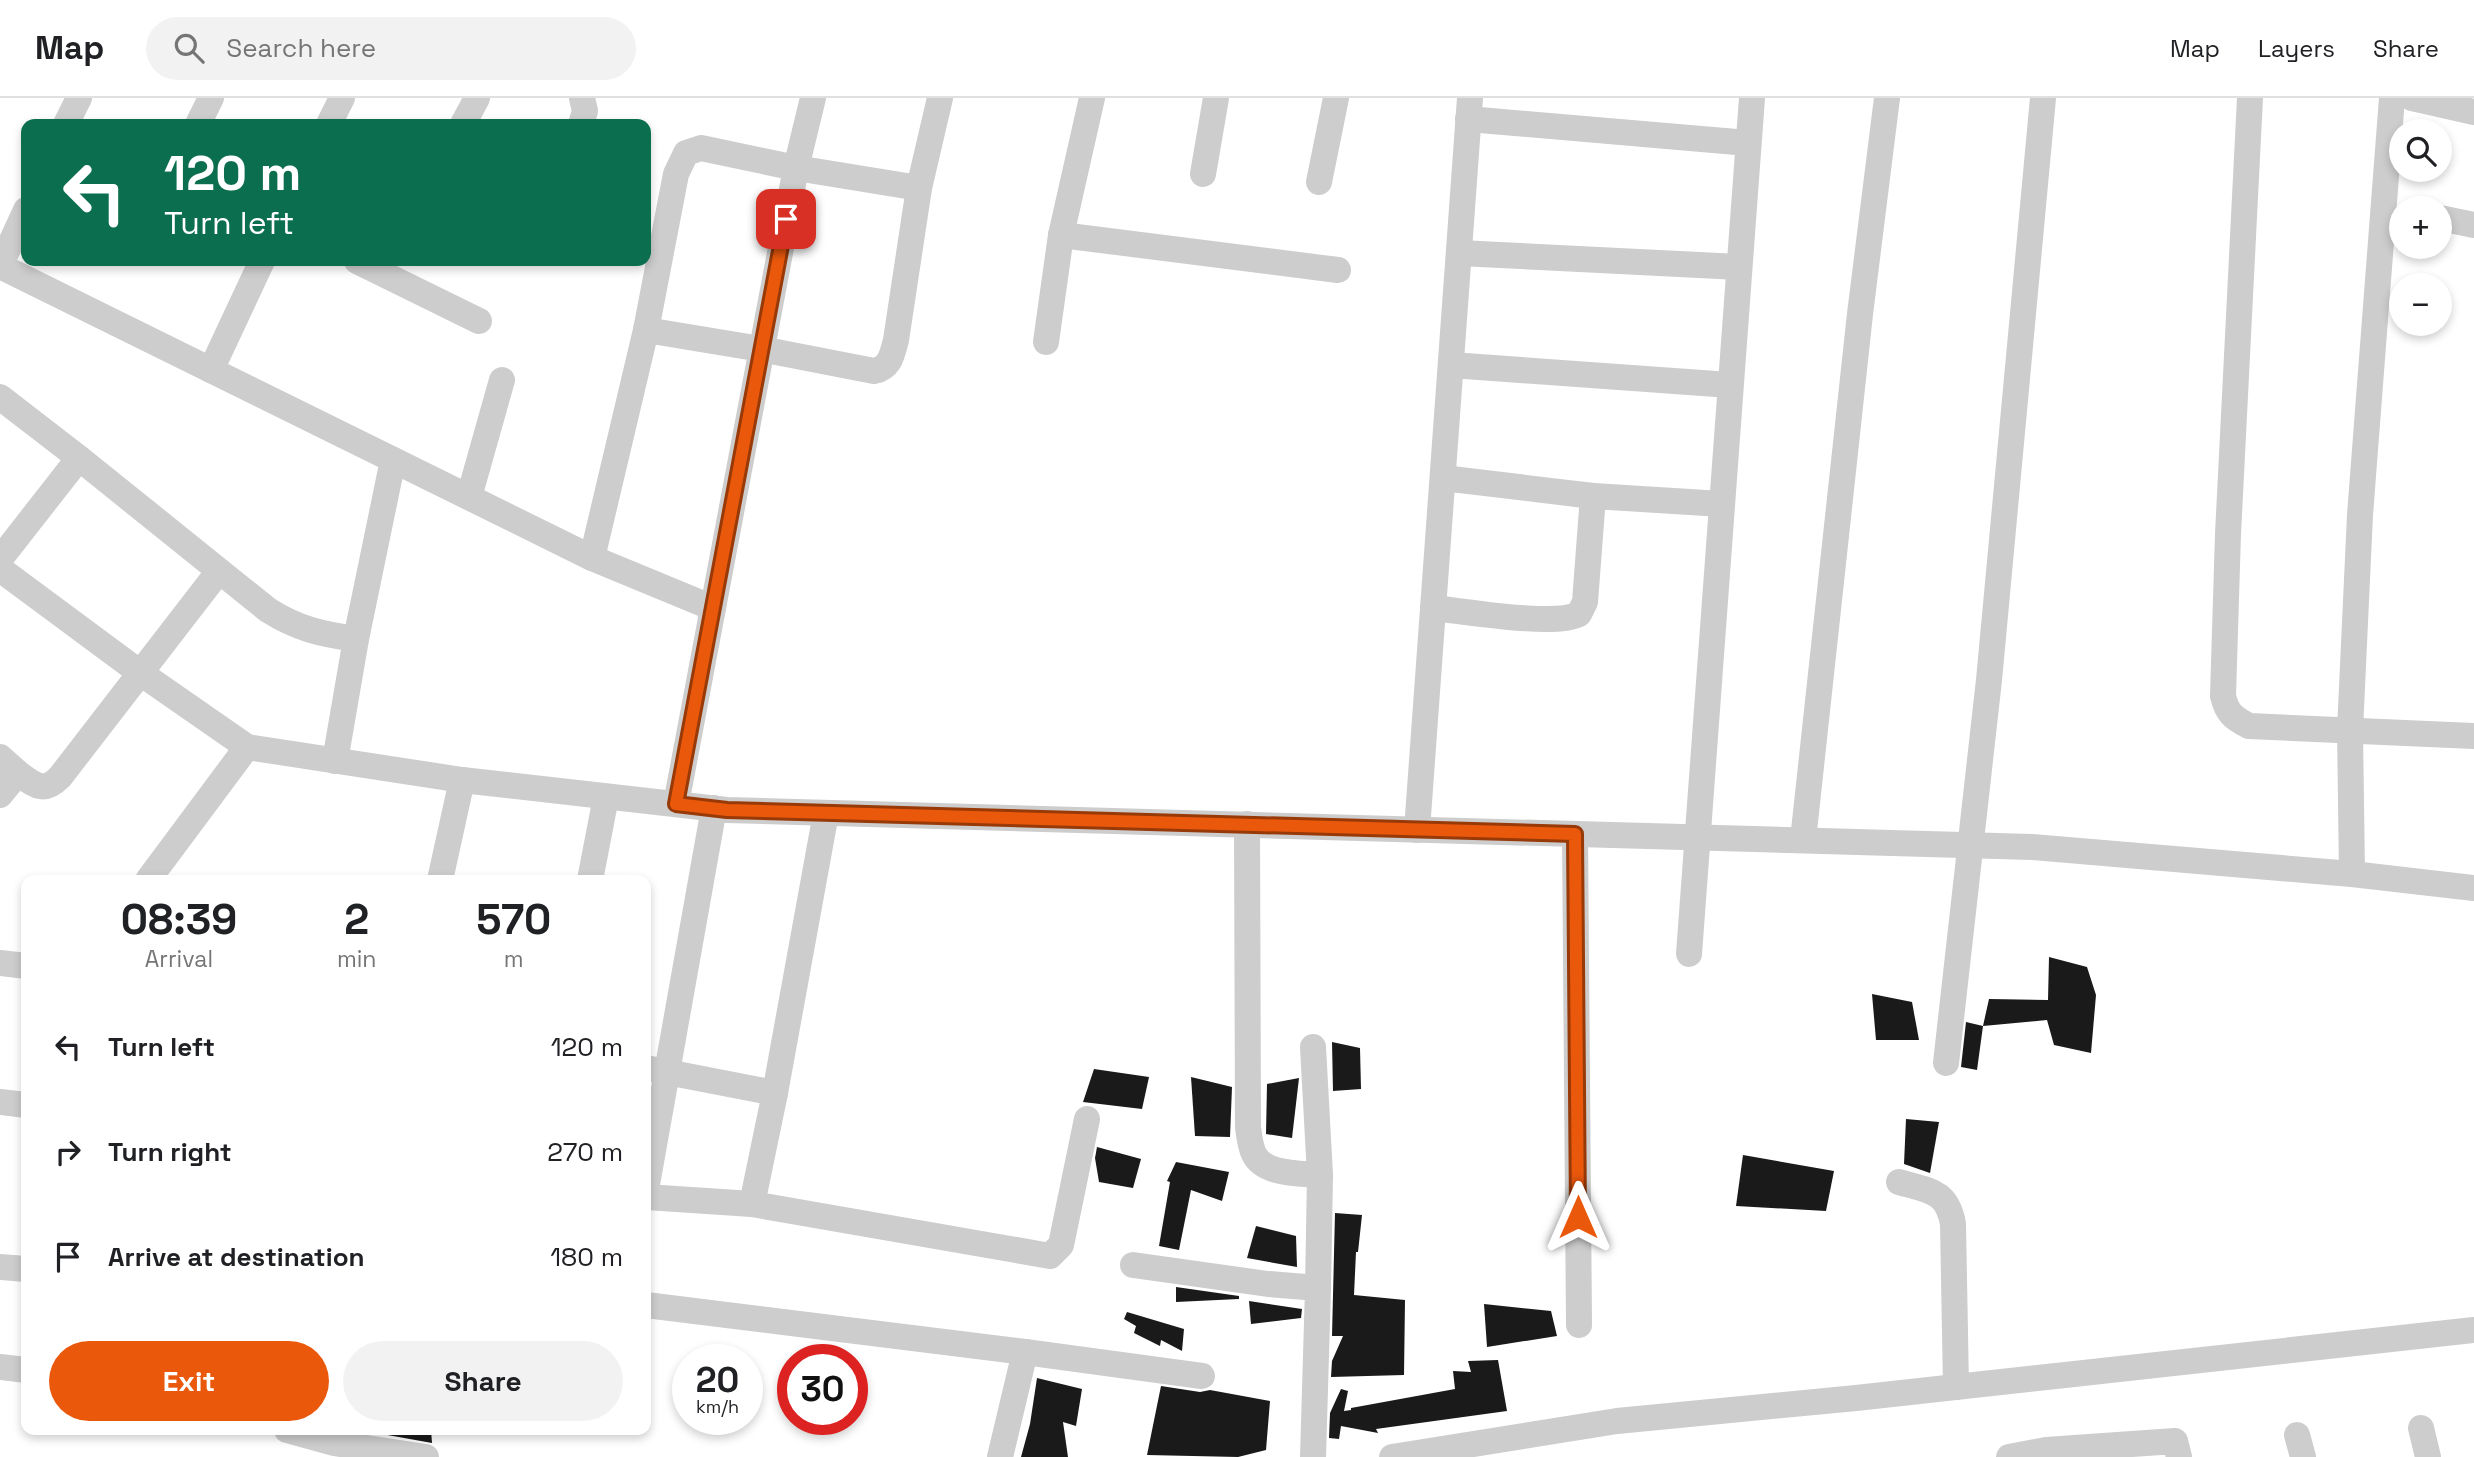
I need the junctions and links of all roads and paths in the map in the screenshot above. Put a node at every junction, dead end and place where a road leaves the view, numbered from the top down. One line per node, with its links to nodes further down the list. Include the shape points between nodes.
1 (79, 98): 19 (street)
2 (211, 98): 20 (street)
3 (342, 98): 21 (street)
4 (477, 98): 22 (street)
5 (582, 98): 23 (street)
6 (813, 98): 25 (street)
7 (940, 98): 28 (street)
8 (1092, 98): 33 (street)
9 (1216, 98): 26 (street)
10 (1336, 98): 27 (street)
11 (1752, 98): 24 (street)
12 (1887, 98): 79 (street)
13 (2043, 98): 80 (street, via 1989,680)
14 (2250, 98): 64 (street, via 2223,696 2227,711 2249,726)
15 (2392, 98): 29 (street)
16 (2412, 98): 18 (street)
17 (1469, 108): 24 (street); 35 (street)
18 (2474, 112)
19 (68, 119)
20 (200, 119)
21 (332, 119)
22 (466, 119)
23 (583, 119)
24 (1748, 143): 39 (street)
25 (796, 168): 28 (street); 42 (street, via 701,148 686,153 676,174); 44 (street)
26 (1203, 174)
27 (1319, 182)
28 (919, 188): 44 (street, via 889,364 874,371)
29 (2393, 196)
30 (2452, 220): 32 (street)
31 (21, 221): 36 (street)
32 (2474, 225)
33 (1061, 235): 40 (street); 43 (street)
34 (2389, 246): 64 (street, via 2360,515)
35 (1459, 253): 39 (street); 45 (street)
36 (0, 266): 46 (street)
37 (260, 266): 46 (street)
38 (387, 267): 41 (street)
39 (1739, 267): 48 (street)
40 (1338, 270)
41 (479, 321)
42 (646, 330): 44 (street); 56 (street)
43 (1046, 342)
44 (761, 349): 60 (street)
45 (1451, 365): 48 (street); 52 (street)
46 (211, 370): 51 (street)
47 (502, 380): 54 (street)
48 (1730, 385): 55 (street)
49 (0, 397): 50 (street)
50 (79, 458): 57 (street); 59 (street)
51 (393, 460): 54 (street); 62 (street)
52 (1443, 478): 53 (street); 61 (street)
53 (1593, 496): 55 (street); 61 (street, via 1585,602 1580,614 1536,619)
54 (468, 497): 56 (street)
55 (1722, 504): 78 (street)
56 (592, 558): 60 (street)
57 (0, 559)
58 (0, 569): 63 (street)
59 (219, 570): 62 (street, via 286,622); 63 (street)
60 (713, 608): 72 (street)
61 (1433, 608): 76 (street)
62 (356, 639): 67 (street)
63 (139, 672): 66 (street); 68 (street, via 52,785 38,786)
64 (2350, 730): 65 (street); 81 (street)
65 (2474, 736)
66 (247, 747): 67 (street); 82 (street)
67 (335, 761): 69 (street)
68 (9, 765): 70 (street)
69 (462, 780): 71 (street); 83 (street)
70 (0, 795)
71 (606, 796): 72 (street); 84 (street)
72 (676, 804): 73 (street)
73 (714, 808): 74 (street); 91 (street)
74 (826, 813): 75 (street); 92 (street)
75 (1247, 824): 76 (street); 97 (street, via 1248,1127 1252,1148 1257,1159 1276,1170)
76 (1417, 830): 77 (street)
77 (1575, 834): 78 (street); 106 (street)
78 (1697, 837): 79 (street); 86 (street)
79 (1802, 840): 80 (street)
80 (1969, 845): 81 (street); 90 (street)
81 (2352, 874): 85 (street)
82 (152, 875)
83 (441, 875)
84 (591, 875)
85 (2474, 888)
86 (1689, 954)
87 (0, 963): 88 (street)
88 (21, 965)
89 (1313, 1047): 97 (street)
90 (1946, 1063)
91 (656, 1069): 92 (street); 96 (street)
92 (775, 1093): 100 (street)
93 (0, 1102): 94 (street)
94 (21, 1104)
95 (1087, 1119): 100 (street, via 1061,1245 1050,1256)
96 (651, 1130)
97 (1320, 1175): 104 (street)
98 (1899, 1182): 112 (street, via 1937,1194 1951,1212)
99 (651, 1196): 100 (street)
100 (752, 1204)
101 (1133, 1265): 104 (street)
102 (0, 1267): 103 (street)
103 (21, 1269)
104 (1318, 1288): 120 (street)
105 (651, 1306): 108 (street)
106 (1578, 1325)
107 (2474, 1330): 112 (street)
108 (1025, 1352): 111 (street); 119 (street)
109 (0, 1367): 110 (street)
110 (21, 1369)
111 (1202, 1376)
112 (1956, 1387): 116 (street, via 1617,1421)
113 (2421, 1428): 124 (street)
114 (305, 1435): 115 (street)
115 (333, 1443): 118 (street)
116 (1462, 1451): 121 (street)
117 (2047, 1454): 122 (street); 123 (street, via 2175,1440)
118 (426, 1457)
119 (1000, 1457)
120 (1313, 1457)
121 (1392, 1457)
122 (2009, 1457)
123 (2179, 1457)
124 (2428, 1457)

